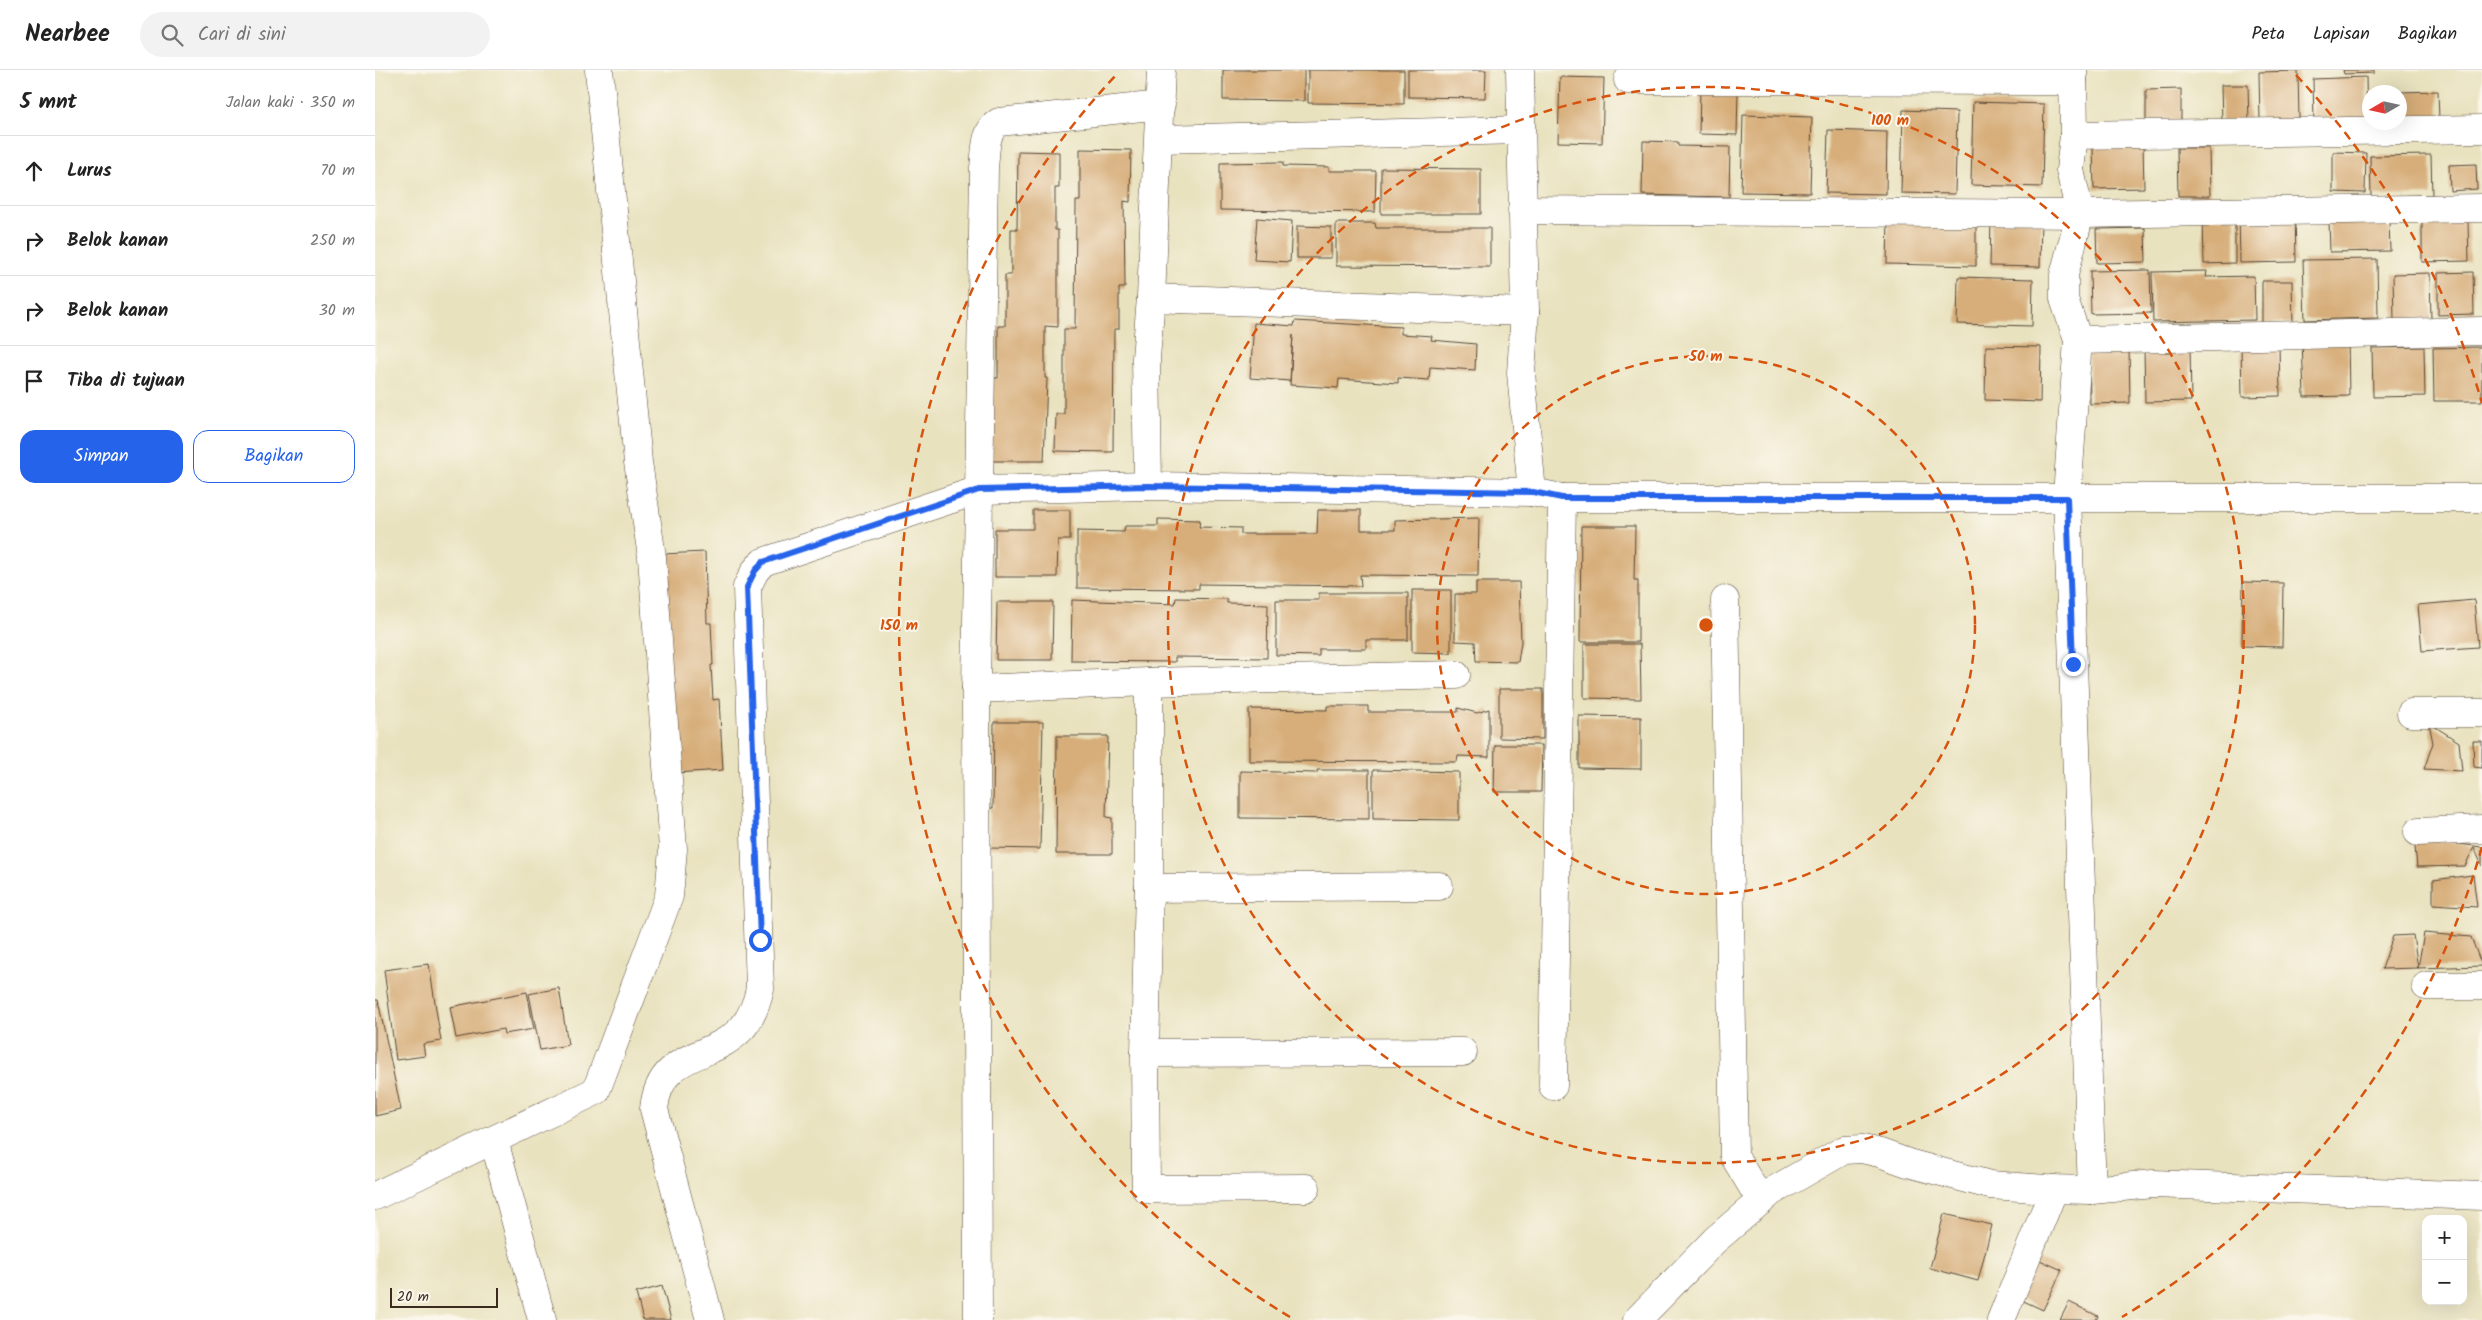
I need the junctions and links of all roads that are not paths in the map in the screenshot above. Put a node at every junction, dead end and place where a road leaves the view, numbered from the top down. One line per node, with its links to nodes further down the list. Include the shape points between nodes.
1 (599, 70): 39 (street, via 638,462 652,557 673,872 669,896 596,1091)
2 (1161, 70): 6 (street)
3 (1520, 70): 8 (street)
4 (2073, 76): 5 (street); 9 (street)
5 (1628, 80)
6 (1161, 105): 10 (street); 19 (street, via 1006,122 990,130 983,168)
7 (2482, 129): 9 (street)
8 (1520, 130): 10 (street); 12 (street)
9 (2074, 135): 13 (street, via 2069,170)
10 (1160, 139): 14 (street)
11 (2482, 208): 13 (street)
12 (1522, 210): 13 (street); 15 (street)
13 (2080, 214): 17 (street, via 2064,275 2064,299)
14 (1151, 298): 15 (street); 18 (street, via 1146,358)
15 (1525, 312): 20 (street, via 1521,373)
16 (2482, 331): 17 (street)
17 (2078, 340): 22 (street)
18 (1148, 486): 19 (street); 20 (street)
19 (979, 490): 27 (street); 47 (street, via 763,562 747,587 760,989 752,1013 742,1028 670,1070 655,1096 654,1109)
20 (1533, 492): 21 (street)
21 (1562, 498): 22 (street); 38 (street)
22 (2067, 498): 23 (street); 42 (street)
23 (2482, 498)
24 (1725, 600): 45 (street, via 1733,1156)
25 (1456, 675): 26 (street)
26 (1149, 682): 27 (street); 33 (street)
27 (976, 690): 48 (street)
28 (2482, 712): 29 (street)
29 (2411, 713)
30 (2482, 829): 31 (street)
31 (2418, 832)
32 (1439, 886): 33 (street)
33 (1149, 888): 37 (street)
34 (2426, 986): 35 (street)
35 (2482, 986)
36 (1463, 1052): 37 (street)
37 (1145, 1053): 40 (street, via 1146,1189)
38 (1553, 1086)
39 (494, 1140): 43 (street); 46 (street)
40 (1306, 1188)
41 (2054, 1189): 42 (street); 45 (street, via 1990,1185 1863,1149 1845,1150 1771,1192); 50 (street)
42 (2092, 1190): 44 (street, via 2153,1184)
43 (375, 1196)
44 (2482, 1196)
45 (1761, 1201): 49 (street, via 1715,1240)
46 (542, 1320)
47 (710, 1320)
48 (978, 1320)
49 (1637, 1320)
50 (2001, 1320)

